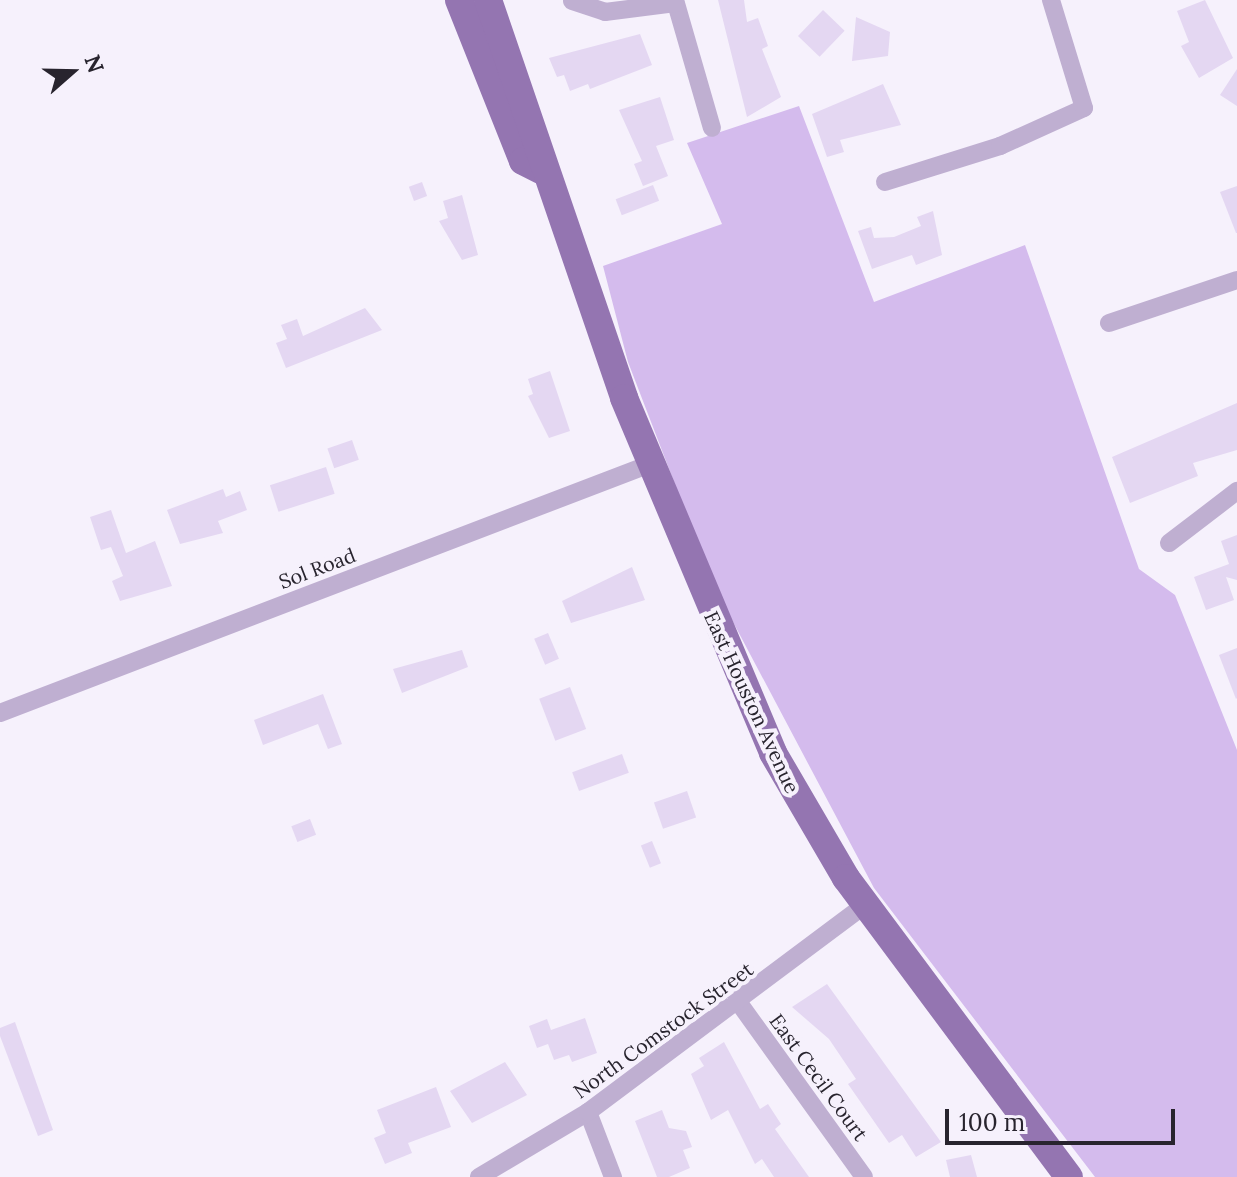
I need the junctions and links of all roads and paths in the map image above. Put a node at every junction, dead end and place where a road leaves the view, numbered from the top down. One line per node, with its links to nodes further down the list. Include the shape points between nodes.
1 (459, 0): 7 (main road, East Houston Avenue, via 523,161)
2 (488, 0): 7 (main road, East Houston Avenue, via 546,155)
3 (1051, 0): 8 (street, via 1084,108 1000,146)
4 (572, 1): 5 (street, via 605,12)
5 (675, 2): 6 (street)
6 (712, 128)
7 (541, 170): 11 (main road, East Houston Avenue)
8 (885, 182)
9 (1237, 280): 10 (street)
10 (1109, 323)
11 (650, 464): 14 (street, Sol Road); 15 (main road, East Houston Avenue, via 773,753)
12 (1237, 491): 13 (street)
13 (1169, 543)
14 (0, 713)
15 (865, 905): 16 (street, North Comstock Street); 21 (main road, East Houston Avenue)
16 (739, 1003): 17 (street, North Comstock Street); 20 (street, East Cecil Court)
17 (588, 1112): 18 (street, North Comstock Street); 19 (street)
18 (479, 1177)
19 (613, 1177)
20 (864, 1177)
21 (1069, 1177)

